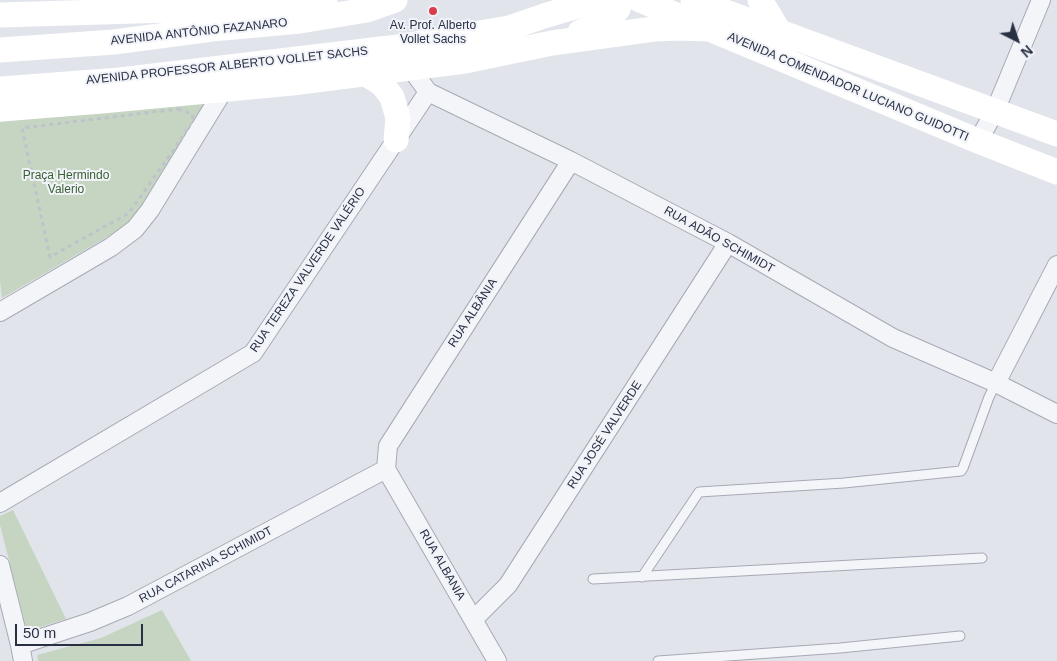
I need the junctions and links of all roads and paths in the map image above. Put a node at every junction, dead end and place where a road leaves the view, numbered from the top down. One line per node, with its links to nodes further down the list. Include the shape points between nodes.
1 (325, 0): 10 (main road, AVENIDA ANTÔNIO FAZANARO, via 238,8)
2 (396, 0): 16 (main road, AVENIDA ANTÔNIO FAZANARO, via 367,10 300,21 144,37)
3 (597, 0): 9 (main road, AVENIDA PROFESSOR ALBERTO VOLLET SACHS)
4 (621, 0): 14 (main road, via 607,21)
5 (640, 0): 12 (main road, AVENIDA COMENDADOR LUCIANO GUIDOTTI)
6 (694, 0): 12 (main road); 13 (main road, AVENIDA COMENDADOR LUCIANO GUIDOTTI)
7 (760, 0): 13 (main road)
8 (1041, 0): 27 (street)
9 (549, 8): 15 (main road, AVENIDA PROFESSOR ALBERTO VOLLET SACHS, via 509,28)
10 (72, 14): 11 (main road, AVENIDA ANTÔNIO FAZANARO); 16 (main road, via 95,24)
11 (0, 15)
12 (709, 29): 14 (main road, via 654,29); 30 (main road, AVENIDA COMENDADOR LUCIANO GUIDOTTI)
13 (780, 33): 27 (main road, AVENIDA COMENDADOR LUCIANO GUIDOTTI)
14 (552, 43): 19 (main road, AVENIDA PROFESSOR ALBERTO VOLLET SACHS, via 465,61)
15 (398, 47): 18 (main road, AVENIDA PROFESSOR ALBERTO VOLLET SACHS); 19 (street, RUA ADÃO SCHIMIDT)
16 (119, 48): 17 (main road, AVENIDA ANTÔNIO FAZANARO); 21 (main road)
17 (0, 50)
18 (239, 65): 21 (main road, AVENIDA PROFESSOR ALBERTO VOLLET SACHS); 23 (street)
19 (410, 68): 20 (main road, AVENIDA PROFESSOR ALBERTO VOLLET SACHS); 24 (street, RUA ADÃO SCHIMIDT)
20 (366, 74): 23 (main road, AVENIDA PROFESSOR ALBERTO VOLLET SACHS); 29 (main road, via 382,84 392,98 398,118)
21 (120, 80): 22 (main road, AVENIDA PROFESSOR ALBERTO VOLLET SACHS); 25 (main road)
22 (0, 89)
23 (224, 90): 25 (main road, AVENIDA PROFESSOR ALBERTO VOLLET SACHS); 36 (street, via 135,230 112,247)
24 (428, 92): 29 (street, RUA TEREZA VALVERDE VALÉRIO); 31 (street, RUA ADÃO SCHIMIDT)
25 (102, 101): 26 (main road, AVENIDA PROFESSOR ALBERTO VOLLET SACHS)
26 (0, 109)
27 (995, 111): 28 (main road, AVENIDA COMENDADOR LUCIANO GUIDOTTI); 30 (street)
28 (1057, 134)
29 (396, 140): 40 (street, RUA TEREZA VALVERDE VALÉRIO, via 253,353)
30 (978, 141): 32 (main road, AVENIDA COMENDADOR LUCIANO GUIDOTTI)
31 (571, 161): 33 (street, RUA ADÃO SCHIMIDT); 39 (street, RUA ALBÂNIA, via 388,446)
32 (1057, 172)
33 (728, 244): 37 (street, RUA ADÃO SCHIMIDT, via 893,338); 45 (street, RUA JOSÉ VALVERDE, via 508,585)
34 (50, 257): 34 (path, via 22,128 178,109 192,114 193,122 129,213)
35 (1057, 265): 37 (street)
36 (0, 312)
37 (996, 383): 38 (street, RUA ADÃO SCHIMIDT); 43 (lane, via 959,472 699,492)
38 (1057, 414)
39 (386, 469): 45 (street, RUA ALBANIA); 47 (street, RUA CATARINA SCHIMIDT, via 128,606)
40 (0, 503)
41 (982, 558): 43 (lane)
42 (0, 565): 47 (street)
43 (642, 577): 44 (lane)
44 (593, 579)
45 (474, 620): 48 (street, RUA ALBANIA)
46 (960, 636): 49 (lane)
47 (22, 653)
48 (497, 661)
49 (658, 661)

